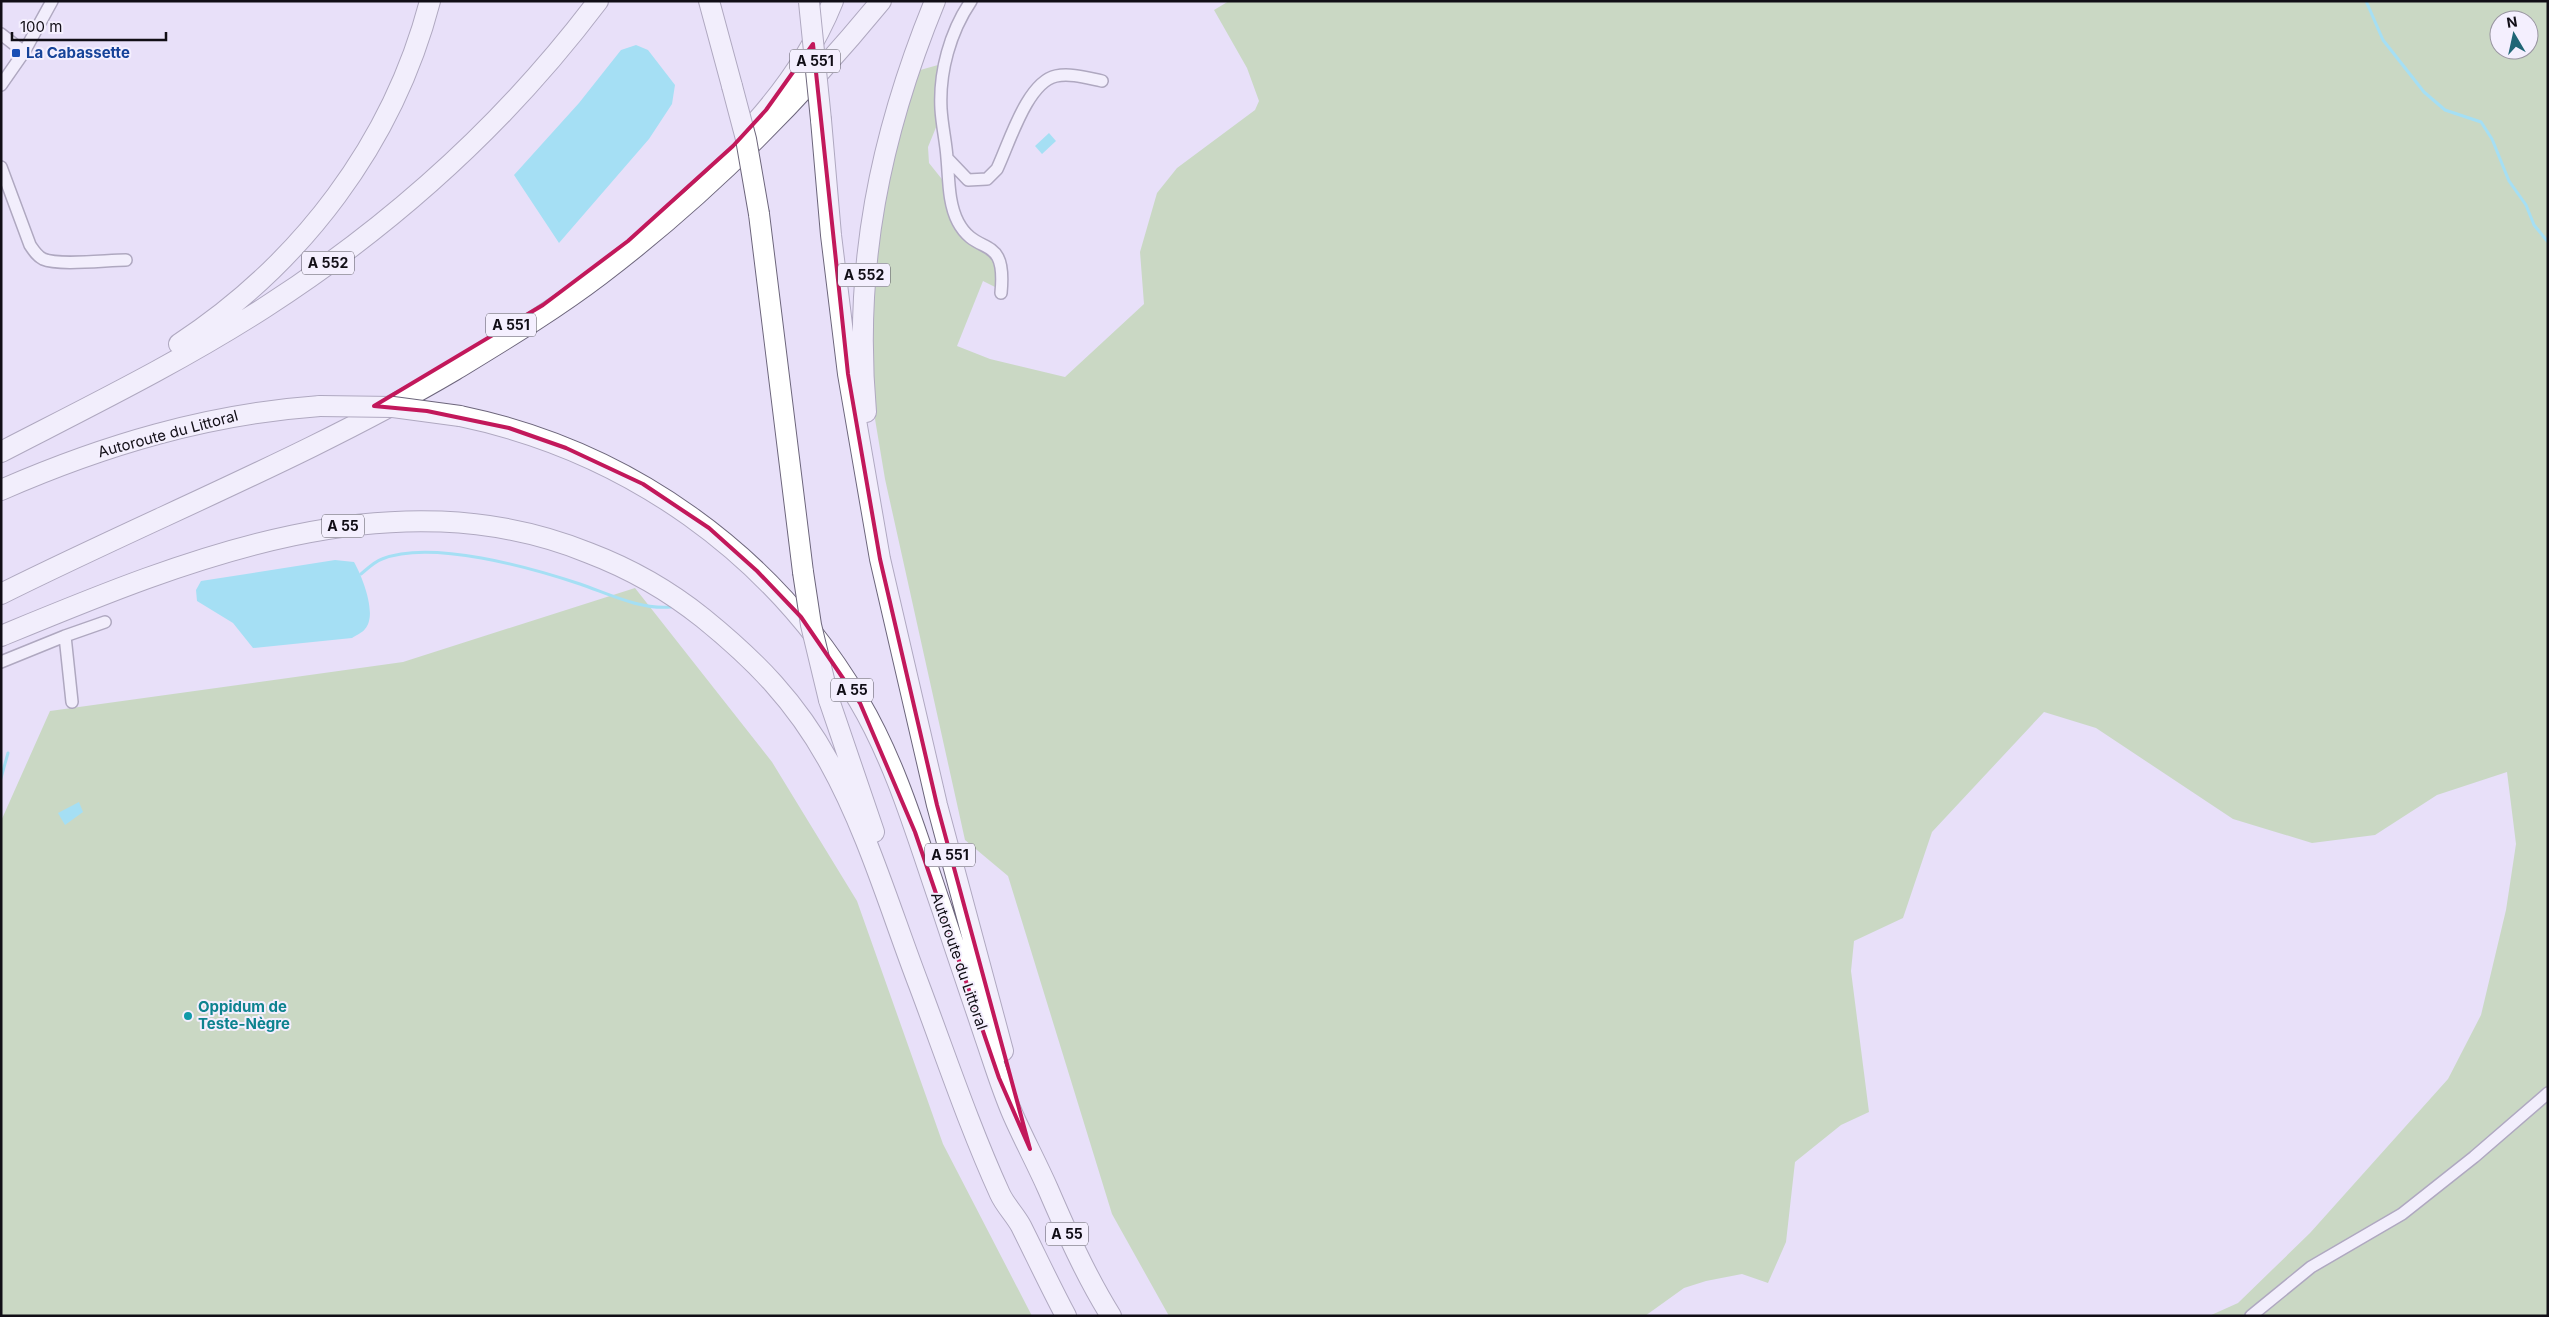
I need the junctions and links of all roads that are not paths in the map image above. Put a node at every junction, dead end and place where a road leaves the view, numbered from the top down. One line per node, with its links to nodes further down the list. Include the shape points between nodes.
1 (52, 1): 11 (street)
2 (430, 1): 18 (highway, A 552, via 402,84 379,130 332,204 288,254 239,301 206,326 149,364)
3 (598, 1): 18 (highway, A 552, via 509,108 438,176 376,228 265,308 186,355)
4 (709, 1): 30 (highway, bridge, via 746,139 759,214 803,572 811,625 830,700 859,791 958,1059 1011,1191)
5 (832, 1): 19 (highway, A 551, via 815,41 766,110 670,207 543,305)
6 (881, 1): 19 (highway, via 768,127 678,211 599,276 457,369)
7 (935, 1): 21 (highway, A 552, via 907,72 888,138 872,210 864,268 864,391)
8 (971, 1): 14 (street, via 954,34 943,73 941,108)
9 (809, 2): 21 (highway, A 551, bridge, via 848,374)
10 (1, 34): 11 (street)
11 (24, 52): 13 (street)
12 (1102, 81): 14 (street, via 1065,75 1054,76 1036,87 997,169 987,178 968,180)
13 (1, 84)
14 (947, 158): 17 (street, via 949,187 958,221 967,234 997,255 1002,263)
15 (1, 167): 16 (street, via 35,254 56,262)
16 (126, 260)
17 (1001, 293)
18 (1, 451)
19 (288, 457): 22 (highway)
20 (1, 490): 29 (highway, Autoroute du Littoral / A 55, bridge, via 95,452 164,431 244,414 320,406 394,407 460,416 528,433 608,465 680,507 734,548 801,617 860,703 890,766 999,1078)
21 (880, 558): 29 (highway, A 551, via 937,805)
22 (1, 594)
23 (104, 622): 25 (street)
24 (1, 636): 30 (highway, A 55, via 203,560 262,542 356,524 444,520 502,526 571,545 640,575 685,604 766,673 803,719 831,765 861,832 1001,1197)
25 (65, 636): 26 (street); 27 (street)
26 (1, 662)
27 (72, 702)
28 (2548, 1093): 33 (street, via 2402,1214 2312,1267)
29 (1030, 1149): 32 (highway, Autoroute du Littoral / A 55, via 1071,1243)
30 (1020, 1225): 31 (highway, A 55)
31 (1066, 1316)
32 (1111, 1316)
33 (2251, 1316)

